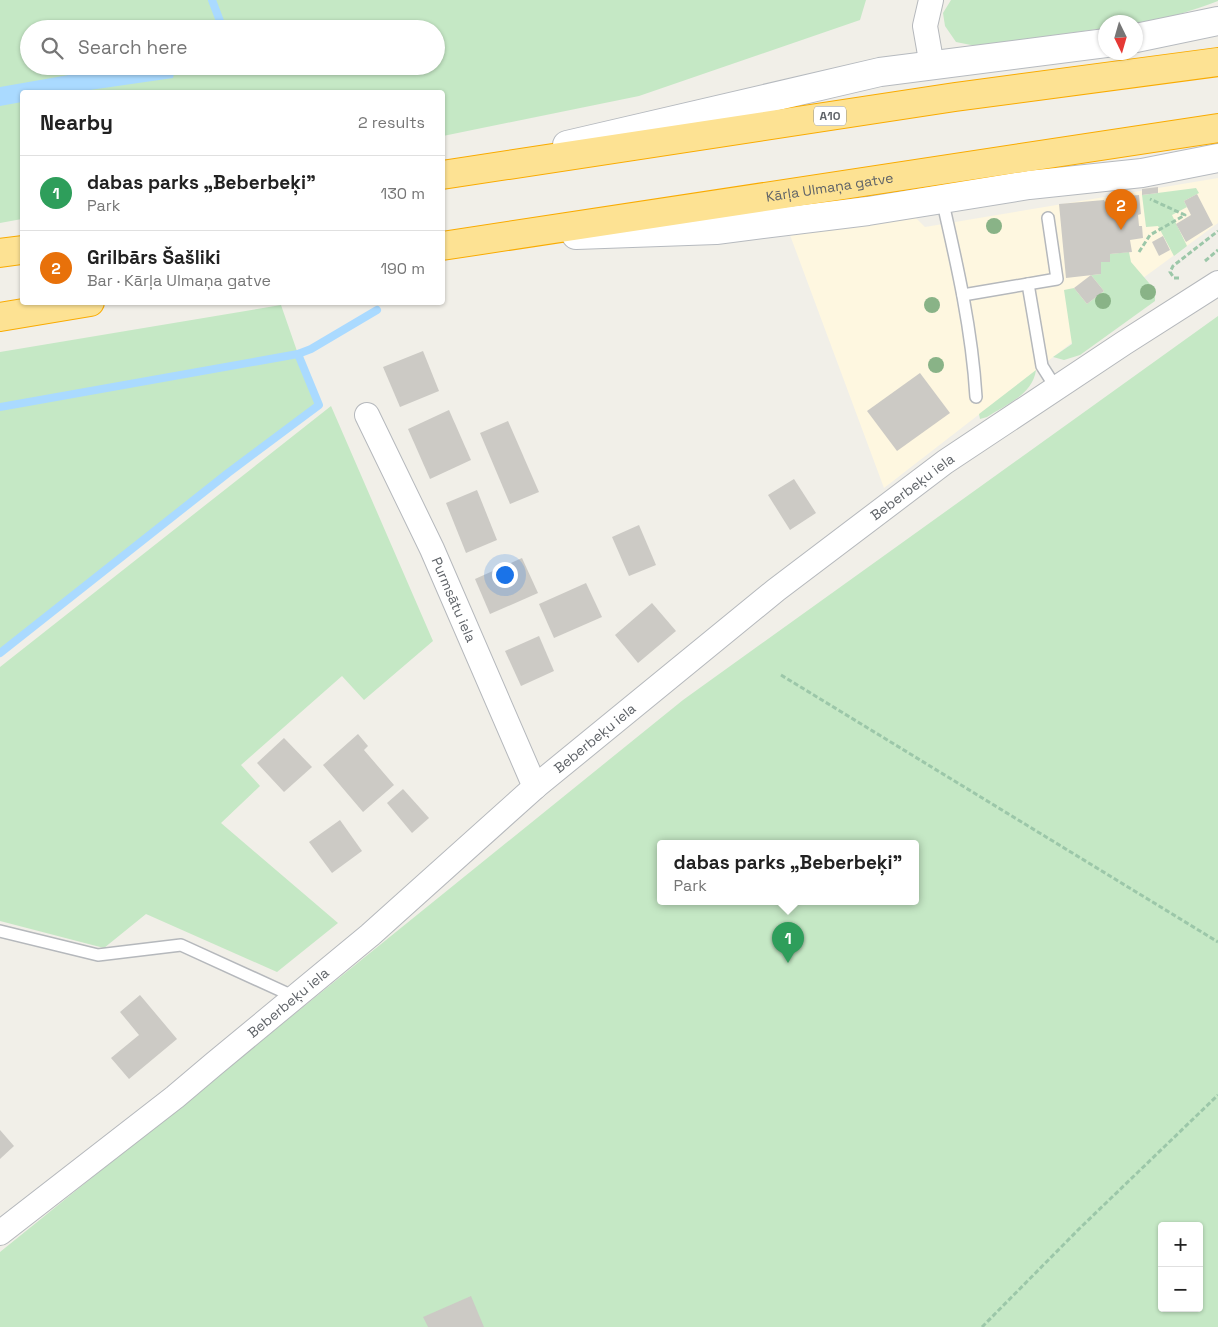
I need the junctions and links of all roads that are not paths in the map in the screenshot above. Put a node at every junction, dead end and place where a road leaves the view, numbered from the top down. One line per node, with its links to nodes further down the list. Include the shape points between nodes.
1 (931, 0): 6 (street, via 925,26)
2 (1218, 21): 3 (street)
3 (1143, 37)
4 (1098, 44): 6 (street)
5 (1218, 62): 10 (highway, A10, via 955,97)
6 (932, 66): 9 (street, via 880,72)
7 (1218, 128): 13 (highway, Kārļa Ulmaņa gatve)
8 (1218, 158): 11 (street, via 1142,173 1029,185)
9 (445, 173)
10 (445, 174)
11 (942, 199): 13 (street, via 716,230); 19 (lane)
12 (1048, 218): 18 (lane, via 1057,279)
13 (490, 239): 14 (highway, Kārļa Ulmaņa gatve)
14 (445, 246)
15 (20, 250): 16 (highway)
16 (0, 253)
17 (1218, 283): 22 (street, Beberbeķu iela)
18 (1028, 284): 19 (lane); 22 (lane, via 1042,366)
19 (963, 296): 23 (lane, via 974,361)
20 (73, 305): 21 (highway)
21 (0, 318)
22 (1056, 388): 25 (street, Beberbeķu iela, via 945,462 783,585)
23 (976, 397)
24 (367, 415): 25 (street, Purmsātu iela, via 432,549)
25 (535, 787): 27 (street, Beberbeķu iela)
26 (0, 931): 27 (lane, via 98,955 181,945)
27 (296, 997): 28 (street, Beberbeķu iela)
28 (0, 1232)

